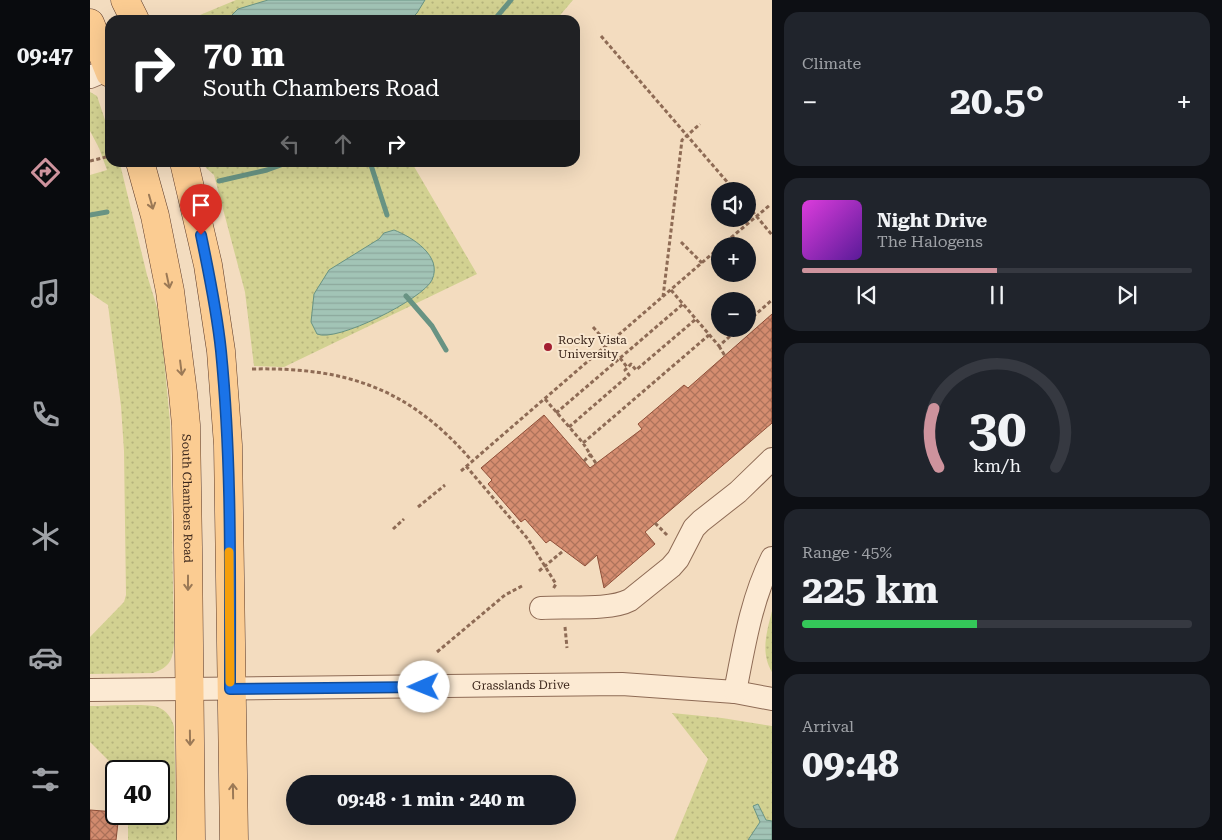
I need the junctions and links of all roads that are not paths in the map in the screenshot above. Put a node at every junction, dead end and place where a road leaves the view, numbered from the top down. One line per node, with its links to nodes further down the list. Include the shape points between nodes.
1 (125, 0): 2 (main road)
2 (132, 15)
3 (90, 23): 4 (main road)
4 (103, 73)
5 (141, 167): 10 (main road, South Chambers Road, one-way to 10, via 170,291 186,424)
6 (185, 167): 11 (main road, via 208,266 221,351 228,462)
7 (772, 459): 9 (street, via 738,492 702,520 671,567 630,600 605,606)
8 (772, 558): 13 (street, via 753,607)
9 (546, 600)
10 (188, 689): 11 (street, Grasslands Drive); 12 (street, Grasslands Drive); 15 (main road, South Chambers Road, one-way to 15)
11 (230, 689): 13 (street, Grasslands Drive, via 622,684); 16 (main road, one-way to 11)
12 (90, 690)
13 (735, 692): 14 (street, Grasslands Drive)
14 (772, 699)
15 (191, 840)
16 (234, 840)

